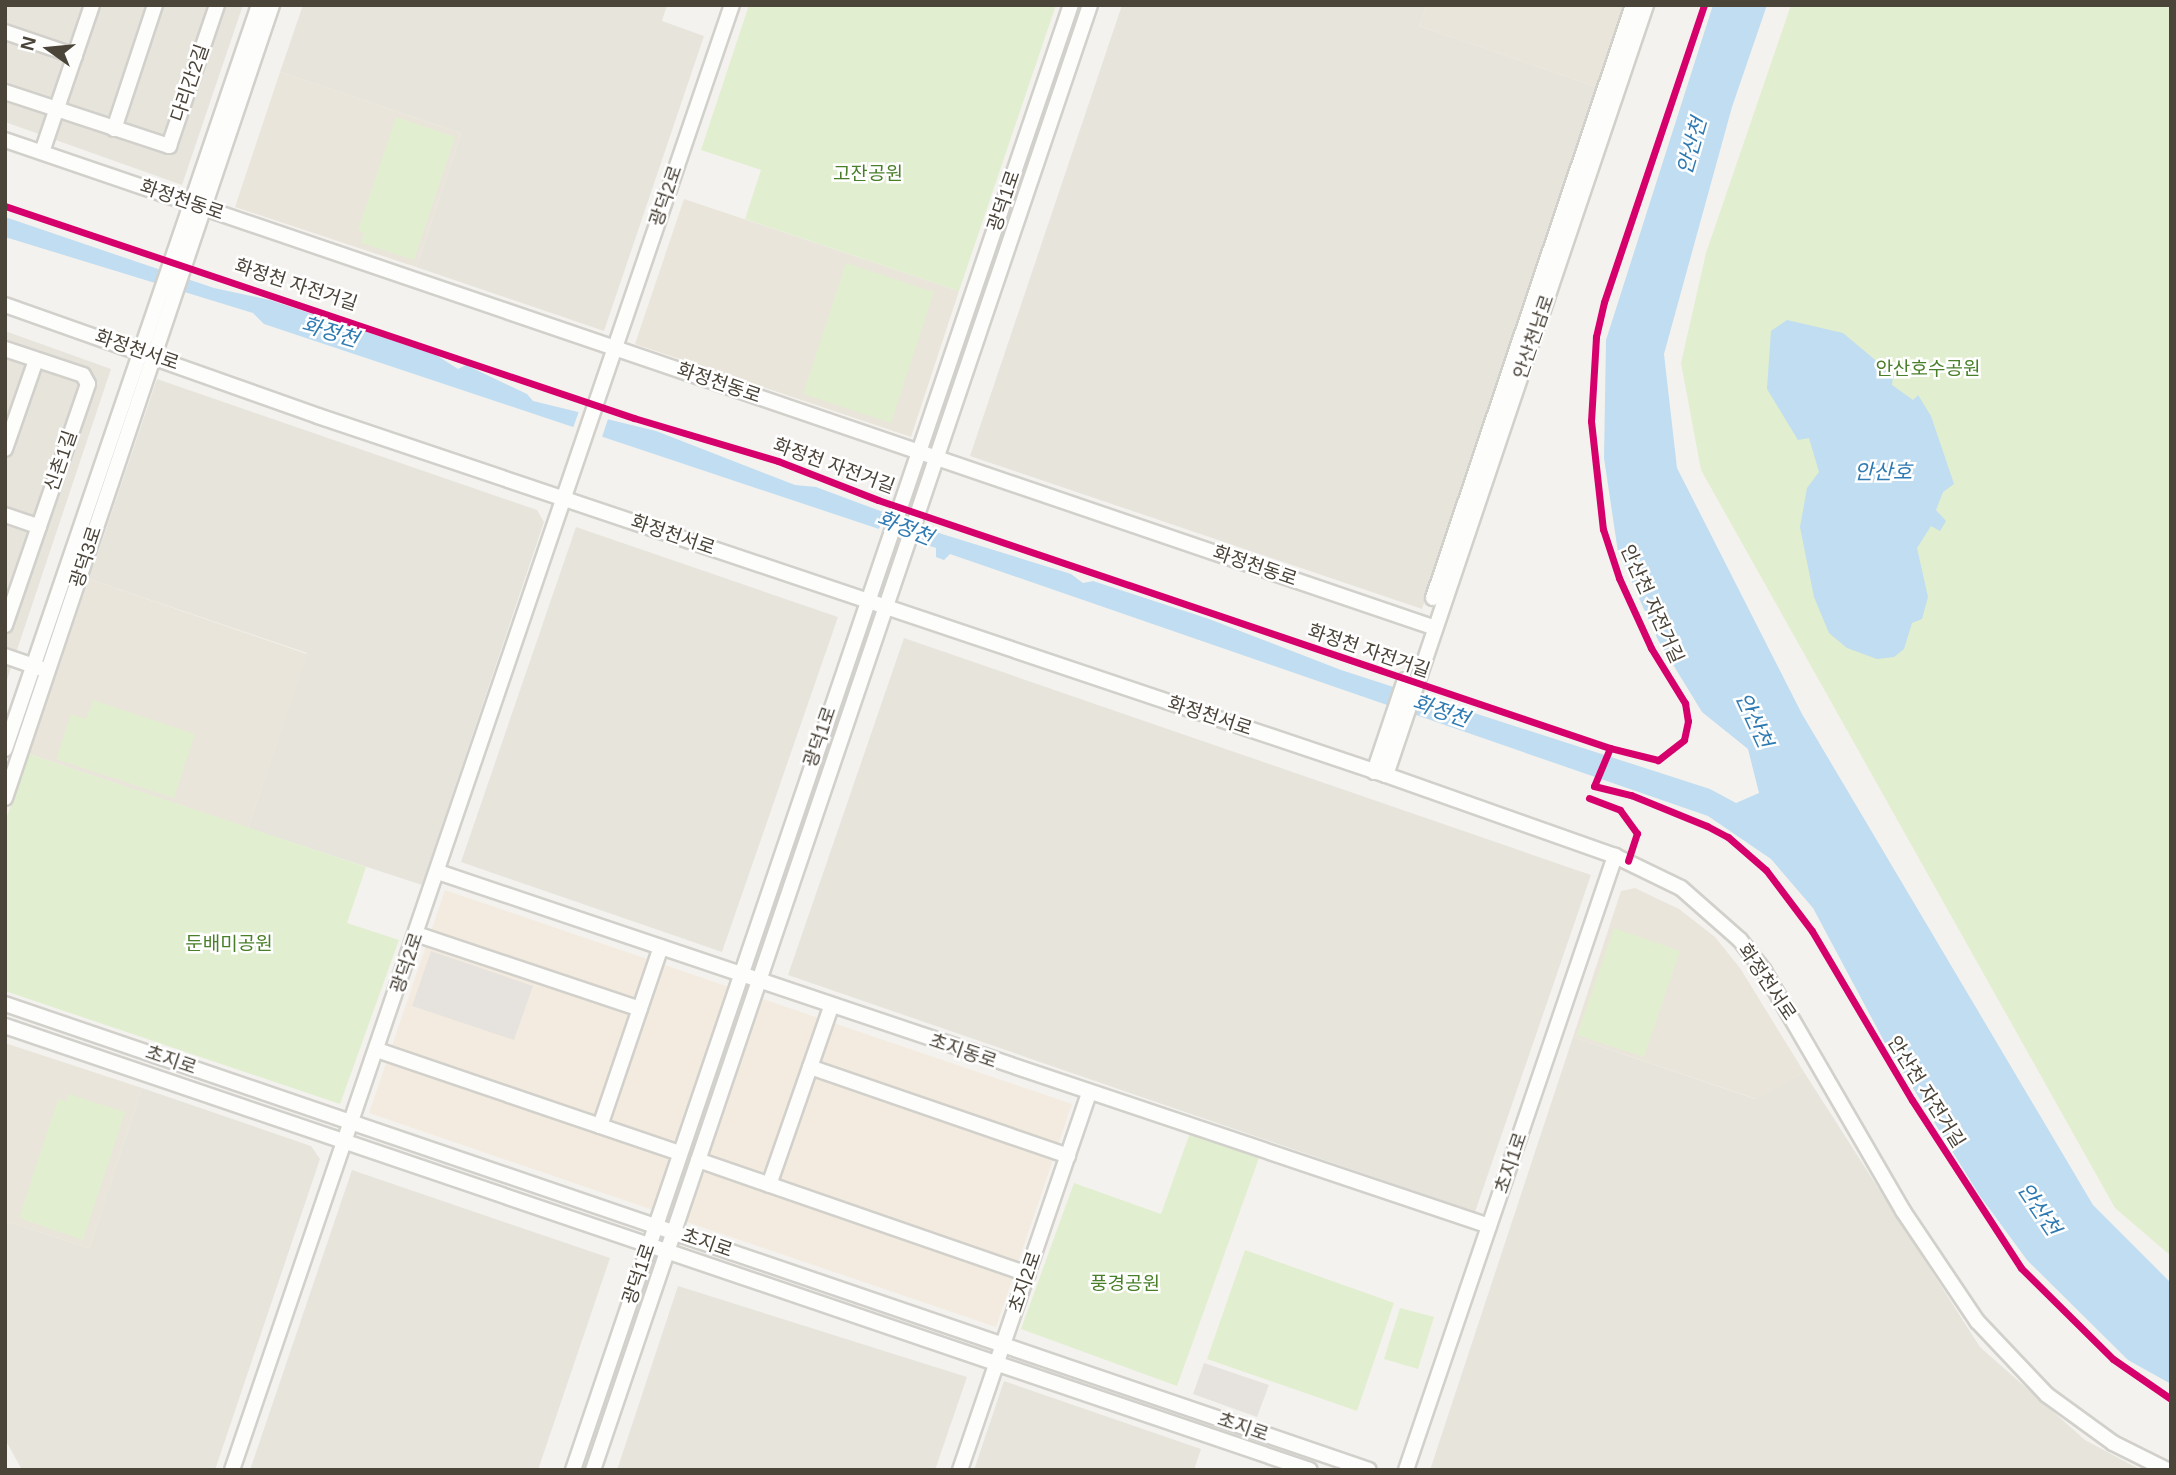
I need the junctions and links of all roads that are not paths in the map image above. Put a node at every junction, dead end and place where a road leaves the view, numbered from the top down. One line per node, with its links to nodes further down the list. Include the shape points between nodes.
1 (92, 5): 12 (street)
2 (155, 5): 15 (street)
3 (217, 5): 15 (street, 다리간2길, via 169,146)
4 (259, 5): 18 (street)
5 (272, 5): 18 (street)
6 (732, 5): 20 (street, 광덕2로)
7 (1071, 5): 25 (street, 광덕1로)
8 (1090, 5): 26 (street, 광덕1로)
9 (1633, 5): 33 (street, 안산천남로)
10 (1646, 5): 33 (street, 안산천남로)
11 (5, 32): 12 (street)
12 (75, 56): 14 (street)
13 (5, 92): 14 (street, 다리간2길)
14 (56, 109): 15 (street, 다리간2길); 17 (street)
15 (114, 129)
16 (5, 139): 17 (street, 화정천동로)
17 (42, 152): 18 (street, 화정천동로)
18 (197, 205): 20 (street, 화정천동로); 22 (street, 광덕3로)
19 (5, 305): 22 (street, 화정천서로)
20 (614, 347): 25 (street, 화정천동로); 27 (street, 광덕2로)
21 (5, 349): 23 (street, 신촌1길)
22 (147, 353): 27 (street, 화정천서로); 35 (street, 광덕3로)
23 (36, 360): 24 (street); 29 (street, 신촌1길, via 83,375 88,383)
24 (5, 449)
25 (918, 451): 26 (street, 화정천동로); 30 (street, 광덕1로)
26 (936, 457): 31 (street, 광덕1로); 33 (street, 화정천동로)
27 (565, 498): 30 (street, 화정천서로); 40 (street, 광덕2로)
28 (5, 515): 29 (street)
29 (39, 527): 32 (street, 신촌1길)
30 (866, 600): 31 (street, 화정천서로); 43 (street, 광덕1로)
31 (885, 607): 37 (street, 화정천서로); 44 (street, 광덕1로)
32 (5, 625)
33 (1428, 626): 37 (street, 안산천남로)
34 (5, 656): 35 (street)
35 (41, 668): 36 (street, 광덕3로); 38 (street, 광덕3로)
36 (5, 749)
37 (1380, 773): 39 (street, 화정천서로)
38 (5, 798)
39 (1615, 856): 60 (street, 초지1로); 74 (street, 화정천서로, via 1681,888 1740,940 1764,971 1945,1278 2012,1361 2087,1424)
40 (438, 872): 41 (street, 광덕2로); 42 (street, 초지동로)
41 (416, 934): 47 (street); 49 (street, 광덕2로)
42 (661, 947): 43 (street, 초지동로); 47 (street)
43 (740, 975): 44 (street, 초지동로); 55 (street, 광덕1로)
44 (758, 982): 46 (street, 초지동로); 57 (street, 광덕1로)
45 (5, 1004): 52 (street, 초지로)
46 (831, 1007): 50 (street); 51 (street, 초지동로)
47 (640, 1009): 53 (street)
48 (5, 1026): 54 (street, 초지로)
49 (377, 1050): 52 (street, 광덕2로); 53 (street)
50 (810, 1068): 56 (street); 58 (street)
51 (1089, 1094): 56 (street, 초지2로); 60 (street, 초지동로)
52 (352, 1121): 54 (street, 광덕2로); 59 (street, 초지로)
53 (600, 1126): 55 (street)
54 (345, 1140): 62 (street, 초지로); 67 (street, 광덕2로)
55 (680, 1153): 59 (street, 광덕1로)
56 (1068, 1156): 64 (street, 초지2로)
57 (698, 1160): 58 (street); 61 (street, 광덕1로)
58 (769, 1185): 64 (street)
59 (655, 1226): 61 (street, 초지로); 62 (street, 광덕1로)
60 (1489, 1226): 73 (street, 초지1로)
61 (674, 1232): 63 (street, 광덕1로); 65 (street, 초지로)
62 (649, 1245): 63 (street, 초지로); 68 (street, 광덕1로)
63 (667, 1251): 66 (street, 초지로); 69 (street, 광덕1로)
64 (1028, 1274): 65 (street, 초지2로)
65 (1003, 1345): 66 (street, 초지2로); 72 (street, 초지로)
66 (997, 1362): 70 (street, 초지2로); 71 (street, 초지로)
67 (232, 1470)
68 (573, 1470)
69 (593, 1470)
70 (960, 1470)
71 (1310, 1470)
72 (1369, 1470)
73 (1406, 1470)
74 (2167, 1470)

